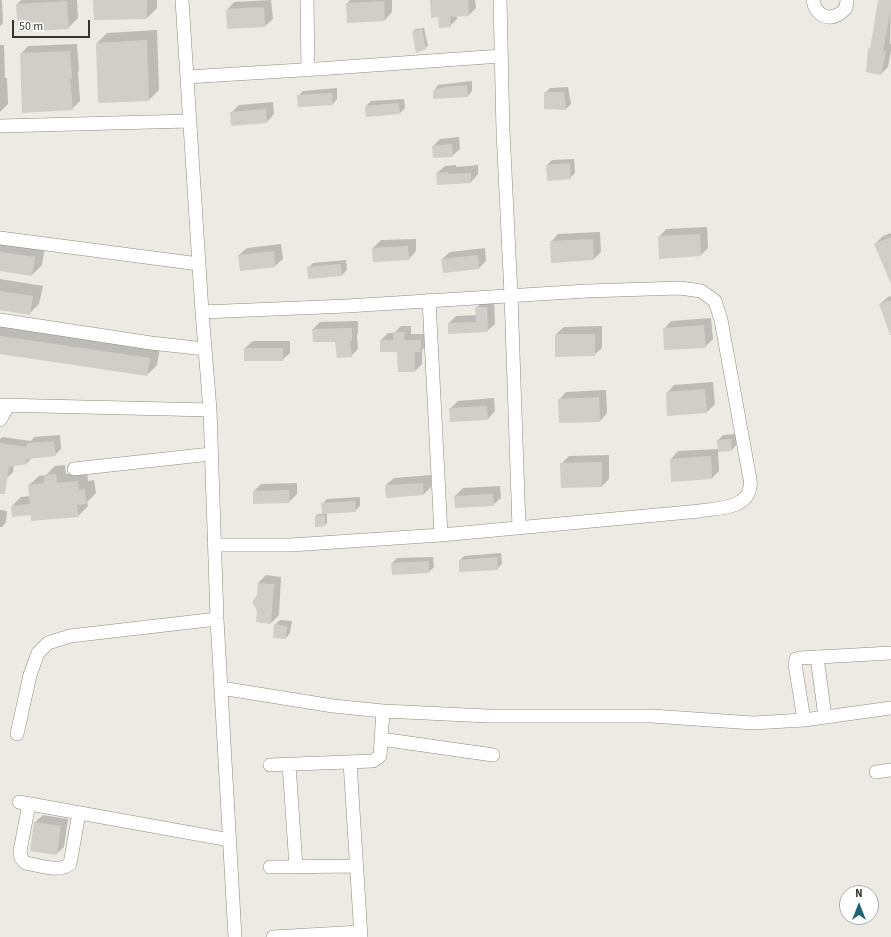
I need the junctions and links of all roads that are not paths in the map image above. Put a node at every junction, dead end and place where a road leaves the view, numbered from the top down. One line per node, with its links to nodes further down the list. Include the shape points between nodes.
1 (182, 0): 8 (street)
2 (307, 0): 7 (street)
3 (500, 0): 6 (street)
4 (813, 0): 5 (street, via 814,8 827,17 838,15 846,8)
5 (847, 0)
6 (501, 56): 7 (street); 13 (street)
7 (308, 70): 8 (street)
8 (187, 77): 9 (street)
9 (190, 121): 10 (street); 12 (street)
10 (0, 126)
11 (0, 238): 12 (street)
12 (199, 264): 15 (street)
13 (511, 296): 14 (street); 23 (street); 23 (street, via 680,288 701,291 715,301 721,320 750,474 750,486 746,497 735,505 700,511)
14 (429, 300): 15 (street); 24 (street)
15 (202, 312): 17 (street)
16 (0, 320): 17 (street)
17 (205, 350): 19 (street)
18 (4, 405): 19 (street); 20 (street)
19 (210, 410): 21 (street)
20 (0, 420)
21 (211, 454): 22 (street); 25 (street)
22 (74, 469)
23 (519, 527): 24 (street)
24 (441, 535): 25 (street, via 291,545)
25 (214, 545): 26 (street)
26 (217, 619): 29 (street); 34 (street, via 70,636 48,643 38,653 30,674)
27 (891, 653): 28 (street)
28 (817, 657): 32 (street); 33 (street, via 796,659)
29 (221, 688): 31 (street, via 333,706); 43 (street)
30 (891, 708): 32 (street)
31 (383, 711): 33 (street, via 488,716 652,716 753,723); 35 (street)
32 (825, 717): 33 (street)
33 (804, 720)
34 (17, 734)
35 (381, 739): 36 (street); 37 (street, via 380,756 377,759)
36 (494, 755)
37 (350, 762): 38 (street); 44 (street)
38 (289, 764): 39 (street); 46 (street)
39 (270, 765)
40 (891, 770): 41 (street)
41 (876, 772)
42 (79, 813): 42 (street, via 70,864 59,869 25,863 20,851 24,803); 43 (street)
43 (230, 840): 48 (street)
44 (356, 866): 46 (street); 47 (street)
45 (270, 867): 46 (street)
46 (296, 867)
47 (361, 935): 49 (street)
48 (235, 937)
49 (273, 937)

